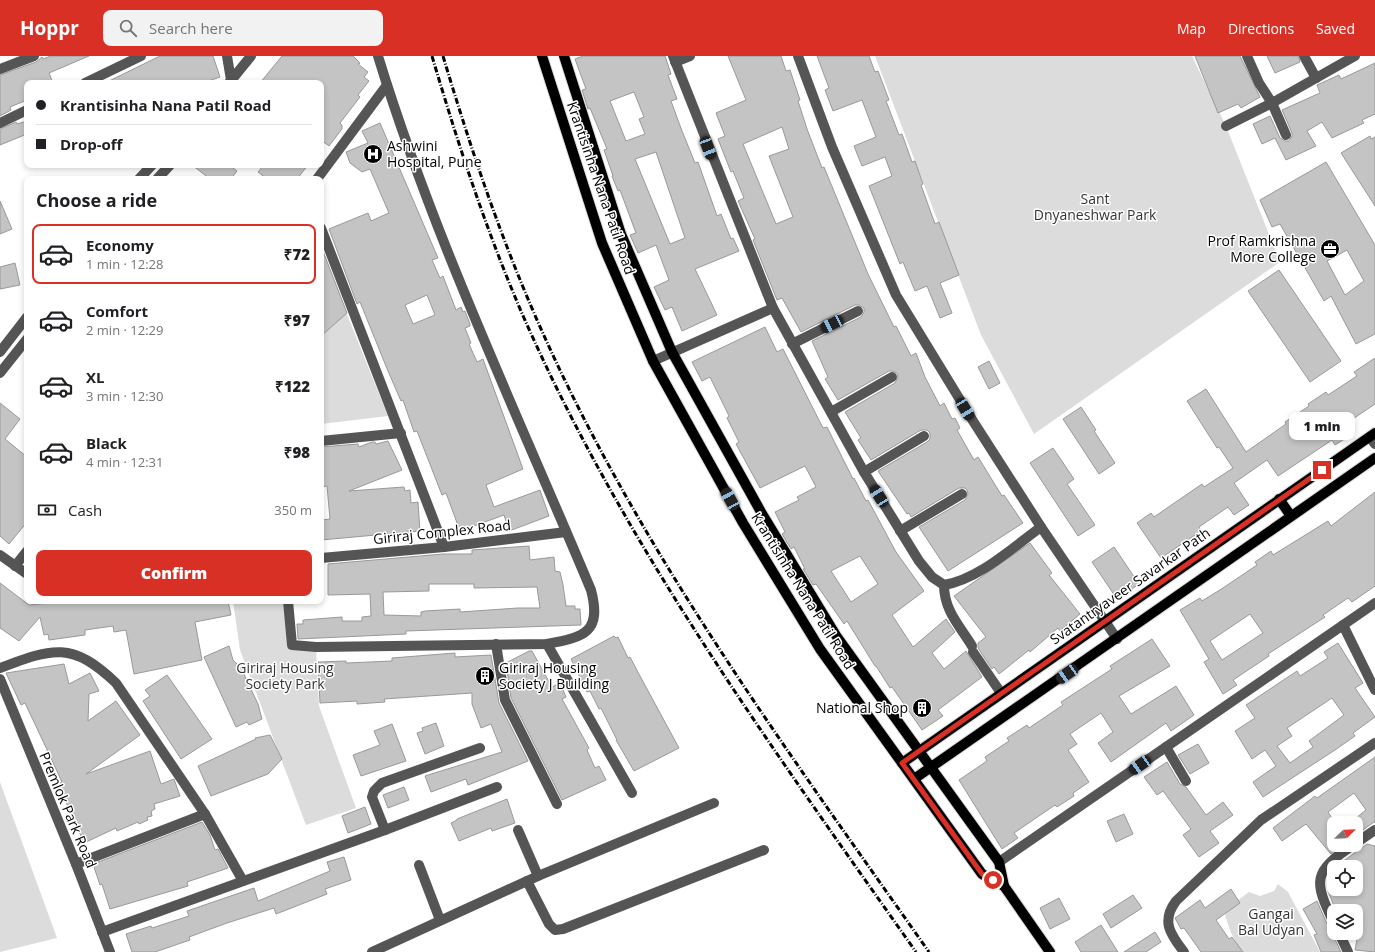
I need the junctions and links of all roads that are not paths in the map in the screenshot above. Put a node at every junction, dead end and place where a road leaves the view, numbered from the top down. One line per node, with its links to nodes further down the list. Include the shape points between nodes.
1 (34, 56): 14 (street)
2 (141, 56): 16 (street)
3 (227, 56): 17 (street)
4 (251, 56): 18 (street)
5 (378, 56): 19 (street)
6 (542, 56): 38 (main road, Krantisinha Nana Patil Road, via 602,243)
7 (564, 56): 37 (main road, Krantisinha Nana Patil Road, via 621,234)
8 (690, 56): 13 (street)
9 (798, 56): 51 (street, via 832,147 896,295)
10 (1247, 56): 20 (street, via 1259,83)
11 (1304, 56): 15 (street)
12 (1355, 56): 15 (street)
13 (674, 59): 31 (street)
14 (0, 69)
15 (1316, 78): 20 (street)
16 (91, 80)
17 (230, 80)
18 (232, 80)
19 (387, 86): 29 (street); 53 (street, via 467,301)
20 (1272, 103): 23 (street); 24 (street)
21 (24, 111): 22 (street)
22 (0, 123)
23 (1226, 126)
24 (1286, 135)
25 (149, 168): 27 (street)
26 (167, 168): 28 (street)
27 (142, 176)
28 (160, 176)
29 (319, 176)
30 (324, 236): 42 (street)
31 (773, 308): 35 (street); 37 (street)
32 (858, 311): 35 (street)
33 (24, 321): 36 (street)
34 (24, 342): 39 (street)
35 (792, 344): 41 (street)
36 (0, 352)
37 (672, 352): 38 (street); 75 (main road, Krantisinha Nana Patil Road, via 761,512 813,599 837,637)
38 (653, 361): 76 (main road, Krantisinha Nana Patil Road, via 743,523 791,603 820,649)
39 (0, 373)
40 (892, 378): 41 (street)
41 (831, 412): 47 (street)
42 (401, 433): 45 (street); 54 (street)
43 (924, 436): 47 (street)
44 (1373, 438): 49 (main road, Svatantryaveer Savarkar Path)
45 (324, 441)
46 (1375, 458): 50 (main road)
47 (864, 472): 52 (street)
48 (962, 494): 52 (street)
49 (1279, 499): 50 (main road); 63 (main road, Svatantryaveer Savarkar Path)
50 (1291, 516): 65 (main road)
51 (1040, 527): 60 (street, via 971,577 958,583); 63 (street)
52 (900, 531): 60 (street, via 919,562 932,577)
53 (566, 532): 54 (street, Giriraj Complex Road); 67 (street, via 591,590 595,618 590,628 581,635)
54 (444, 546): 57 (street, Giriraj Complex Road)
55 (24, 554): 58 (street)
56 (0, 555): 58 (street)
57 (324, 558)
58 (15, 566): 59 (street)
59 (24, 572)
60 (944, 585): 71 (street, via 944,599 948,608)
61 (1375, 603): 64 (street)
62 (288, 604): 66 (street, via 292,645 316,647)
63 (1105, 619): 65 (street); 71 (main road, Svatantryaveer Savarkar Path)
64 (1343, 625): 70 (street); 73 (street)
65 (1117, 639): 77 (main road)
66 (496, 644): 67 (street); 83 (street, via 505,700)
67 (547, 644): 81 (street)
68 (0, 668): 84 (street, via 31,656 52,652 71,653 86,658 116,683)
69 (0, 679): 92 (street, Premlok Park Road)
70 (1375, 690)
71 (1001, 693): 75 (main road, Svatantryaveer Savarkar Path)
72 (1375, 743): 105 (street, via 1261,820 1176,901 1169,910 1167,923)
73 (1166, 747): 79 (street); 91 (street)
74 (480, 748): 85 (street, via 382,782 372,797)
75 (919, 751): 76 (main road, Svatantryaveer Savarkar Path); 77 (main road, Krantisinha Nana Patil Road)
76 (902, 763): 78 (main road, Krantisinha Nana Patil Road)
77 (931, 768): 78 (main road); 91 (main road, Krantisinha Nana Patil Road)
78 (914, 779): 97 (main road, Krantisinha Nana Patil Road, via 982,874)
79 (1186, 781)
80 (497, 786): 85 (street)
81 (632, 793)
82 (714, 803): 94 (street)
83 (557, 804)
84 (205, 814): 92 (street); 95 (street)
85 (385, 830): 95 (street)
86 (518, 830): 94 (street)
87 (1375, 830): 88 (street)
88 (1363, 838)
89 (764, 850): 96 (street, via 563,929 555,930 549,924)
90 (1344, 852): 98 (street, via 1324,867 1320,876)
91 (998, 862): 97 (main road, Krantisinha Nana Patil Road)
92 (76, 864): 100 (street, Premlok Park Road)
93 (419, 865): 99 (street)
94 (538, 876): 96 (street)
95 (243, 881): 100 (street)
96 (527, 881): 99 (street)
97 (1004, 886): 104 (main road, Krantisinha Nana Patil Road)
98 (1327, 910)
99 (440, 920): 103 (street)
100 (102, 932): 102 (street, Premlok Park Road)
101 (1342, 940): 106 (street)
102 (110, 952)
103 (372, 952)
104 (1050, 952)
105 (1184, 952)
106 (1348, 952)

